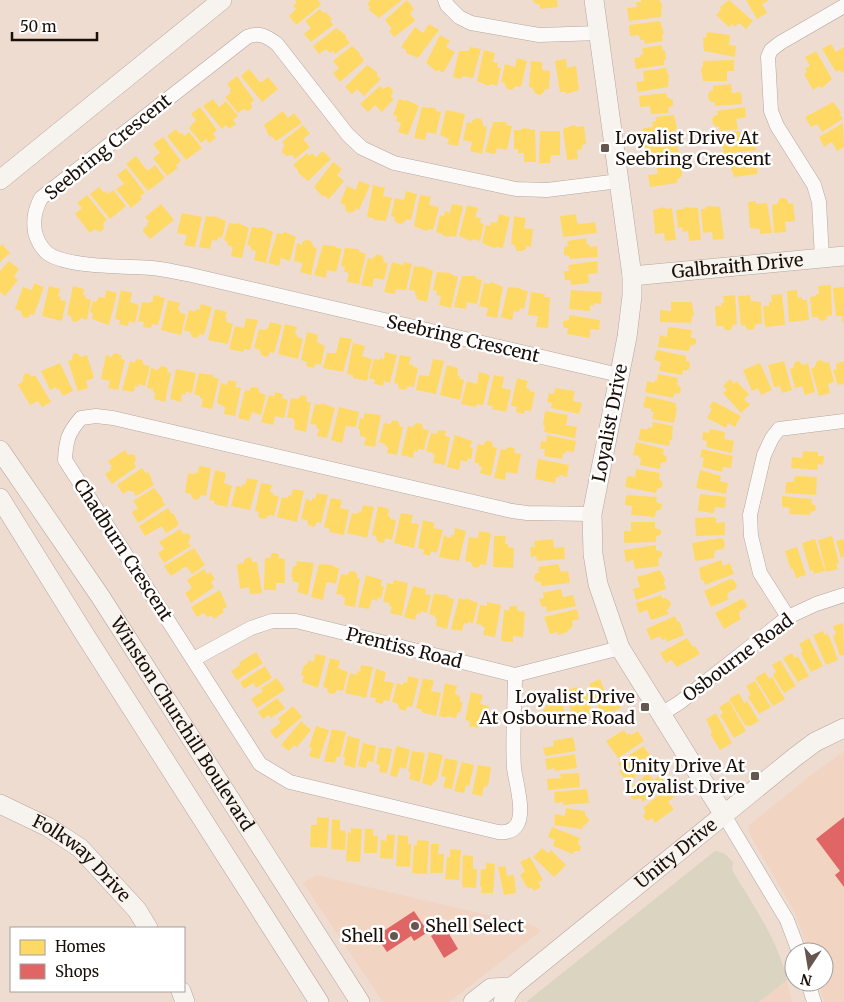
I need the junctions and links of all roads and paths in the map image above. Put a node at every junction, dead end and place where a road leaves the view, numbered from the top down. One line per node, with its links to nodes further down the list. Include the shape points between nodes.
1 (222, 0): 6 (street)
2 (445, 0): 5 (street, via 459,17 471,23 539,35)
3 (594, 0): 5 (street, Loyalist Drive)
4 (844, 6): 9 (street, via 780,43 771,50 768,58 771,111 814,185 819,202)
5 (598, 33): 7 (street, Loyalist Drive)
6 (0, 180)
7 (619, 181): 10 (street, Loyalist Drive); 11 (street, Seebring Crescent, via 534,191 381,157 362,148 348,134 277,44 268,37 255,34 246,37 41,198 33,223 37,240 46,253 59,259 186,274)
8 (844, 256): 9 (street, Galbraith Drive)
9 (822, 258): 10 (street, Galbraith Drive)
10 (632, 276): 11 (street, Loyalist Drive, via 627,337)
11 (619, 375): 15 (street, Loyalist Drive)
12 (844, 421): 17 (street, via 779,429 764,456 750,515 751,536 760,574)
13 (0, 450): 29 (street, Winston Churchill Boulevard, via 105,604)
14 (0, 498): 28 (street, Winston Churchill Boulevard)
15 (592, 514): 18 (street, Loyalist Drive, via 598,584); 19 (street, Chadburn Crescent, via 512,511 113,418 81,418 71,429 65,460)
16 (844, 595): 17 (street, Osbourne Road)
17 (788, 617): 21 (street, Osbourne Road)
18 (620, 648): 20 (street, Prentiss Road); 21 (street, Loyalist Drive)
19 (194, 659): 20 (street, Prentiss Road, via 251,628 272,621 296,621); 20 (street, Chadburn Crescent, via 260,764 278,776 290,782 502,833 514,828 519,818 514,767)
20 (515, 675)
21 (661, 714): 24 (street, Loyalist Drive)
22 (844, 728): 24 (street, Unity Drive, via 815,742)
23 (0, 804): 25 (street, Folkway Drive, via 48,827 80,848 137,910)
24 (724, 815): 26 (street, via 788,920); 27 (street, Unity Drive)
25 (147, 927)
26 (796, 942)
27 (507, 994): 30 (street, Unity Drive, via 491,988)
28 (319, 1002)
29 (360, 1002)
30 (473, 1002)

